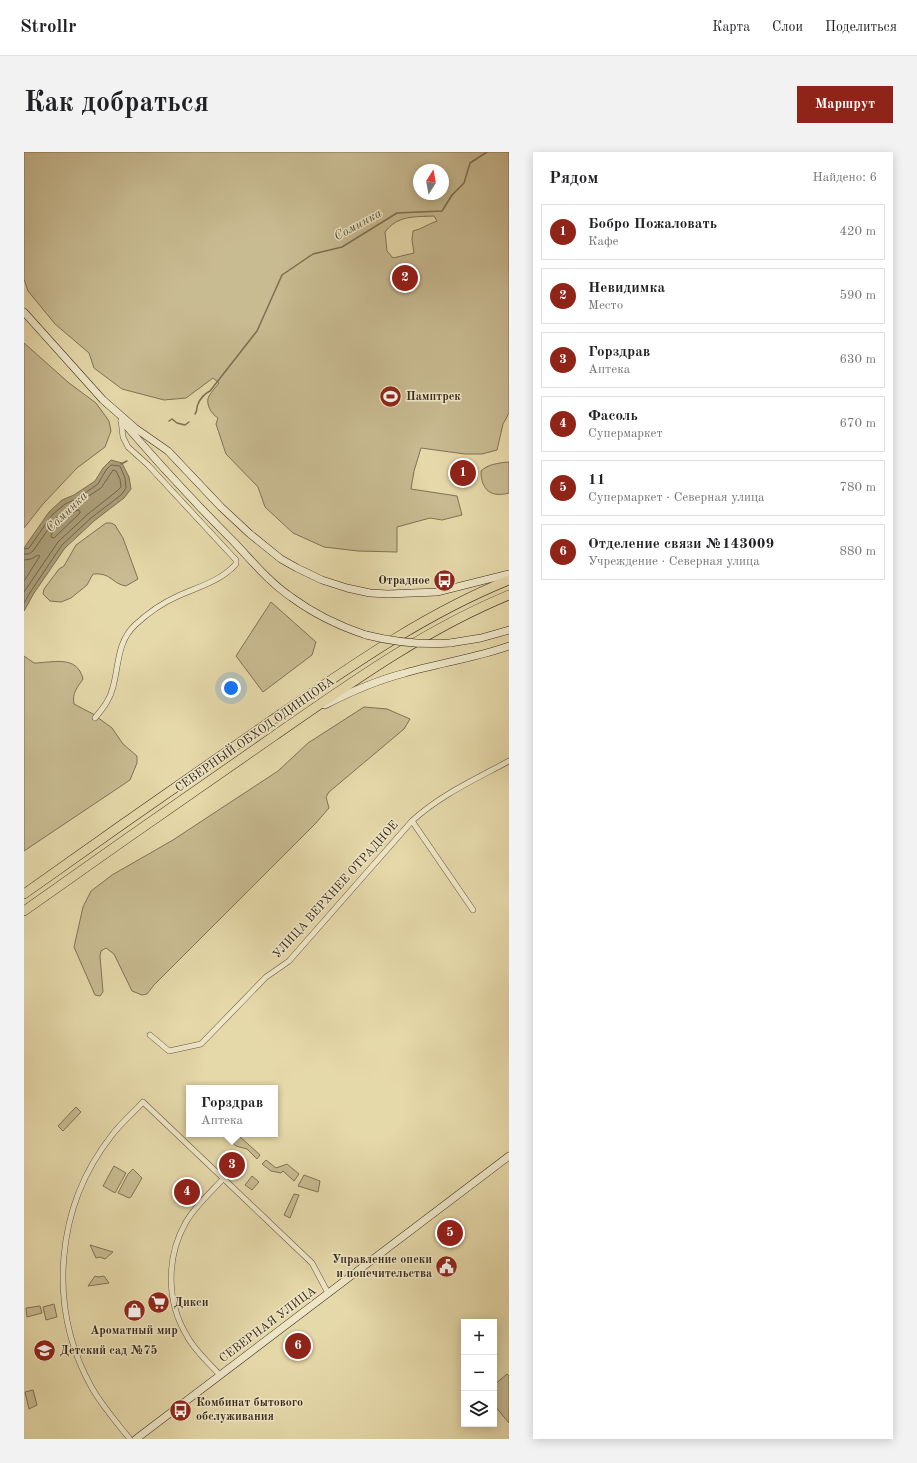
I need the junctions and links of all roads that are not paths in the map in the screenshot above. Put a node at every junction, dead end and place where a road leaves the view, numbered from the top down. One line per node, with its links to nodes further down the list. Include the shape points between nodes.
1 (24, 312): 2 (main road)
2 (103, 400): 3 (main road); 4 (main road, via 135,428 172,454 236,521 268,549 291,565 322,580 370,593 411,594 437,592)
3 (121, 420): 7 (main road, bridge, via 205,513 278,588 326,619 366,635 407,642 450,643); 9 (street, via 123,437 128,447 148,465 236,560 236,564 222,576 160,605 135,625 126,635 107,704)
4 (509, 574)
5 (509, 580): 13 (highway, СЕВЕРНЫЙ ОБХОД ОДИНЦОВА, via 433,616 381,647 208,764)
6 (509, 595): 10 (highway, СЕВЕРНЫЙ ОБХОД ОДИНЦОВА, via 420,639)
7 (509, 630)
8 (509, 646): 10 (main road, via 386,679 332,701)
9 (95, 718)
10 (281, 731): 15 (highway, СЕВЕРНЫЙ ОБХОД ОДИНЦОВА)
11 (509, 761): 12 (street, УЛИЦА ВЕРХНЕЕ ОТРАДНОЕ, via 424,809)
12 (412, 821): 14 (street); 16 (street, УЛИЦА ВЕРХНЕЕ ОТРАДНОЕ, via 289,961 266,976 201,1044 169,1051)
13 (24, 894)
14 (473, 910)
15 (24, 911)
16 (150, 1035)
17 (509, 1156): 19 (main road, СЕВЕРНАЯ УЛИЦА)
18 (224, 1178): 19 (street, via 312,1263); 20 (street, via 186,1222 178,1241 171,1272 173,1295 181,1324 193,1346); 21 (street, via 143,1102 112,1134 77,1196 64,1257 63,1284 68,1324 75,1350 91,1387)
19 (328, 1293): 20 (main road, СЕВЕРНАЯ УЛИЦА)
20 (220, 1375): 22 (main road, СЕВЕРНАЯ УЛИЦА)
21 (130, 1439)
22 (136, 1439)

